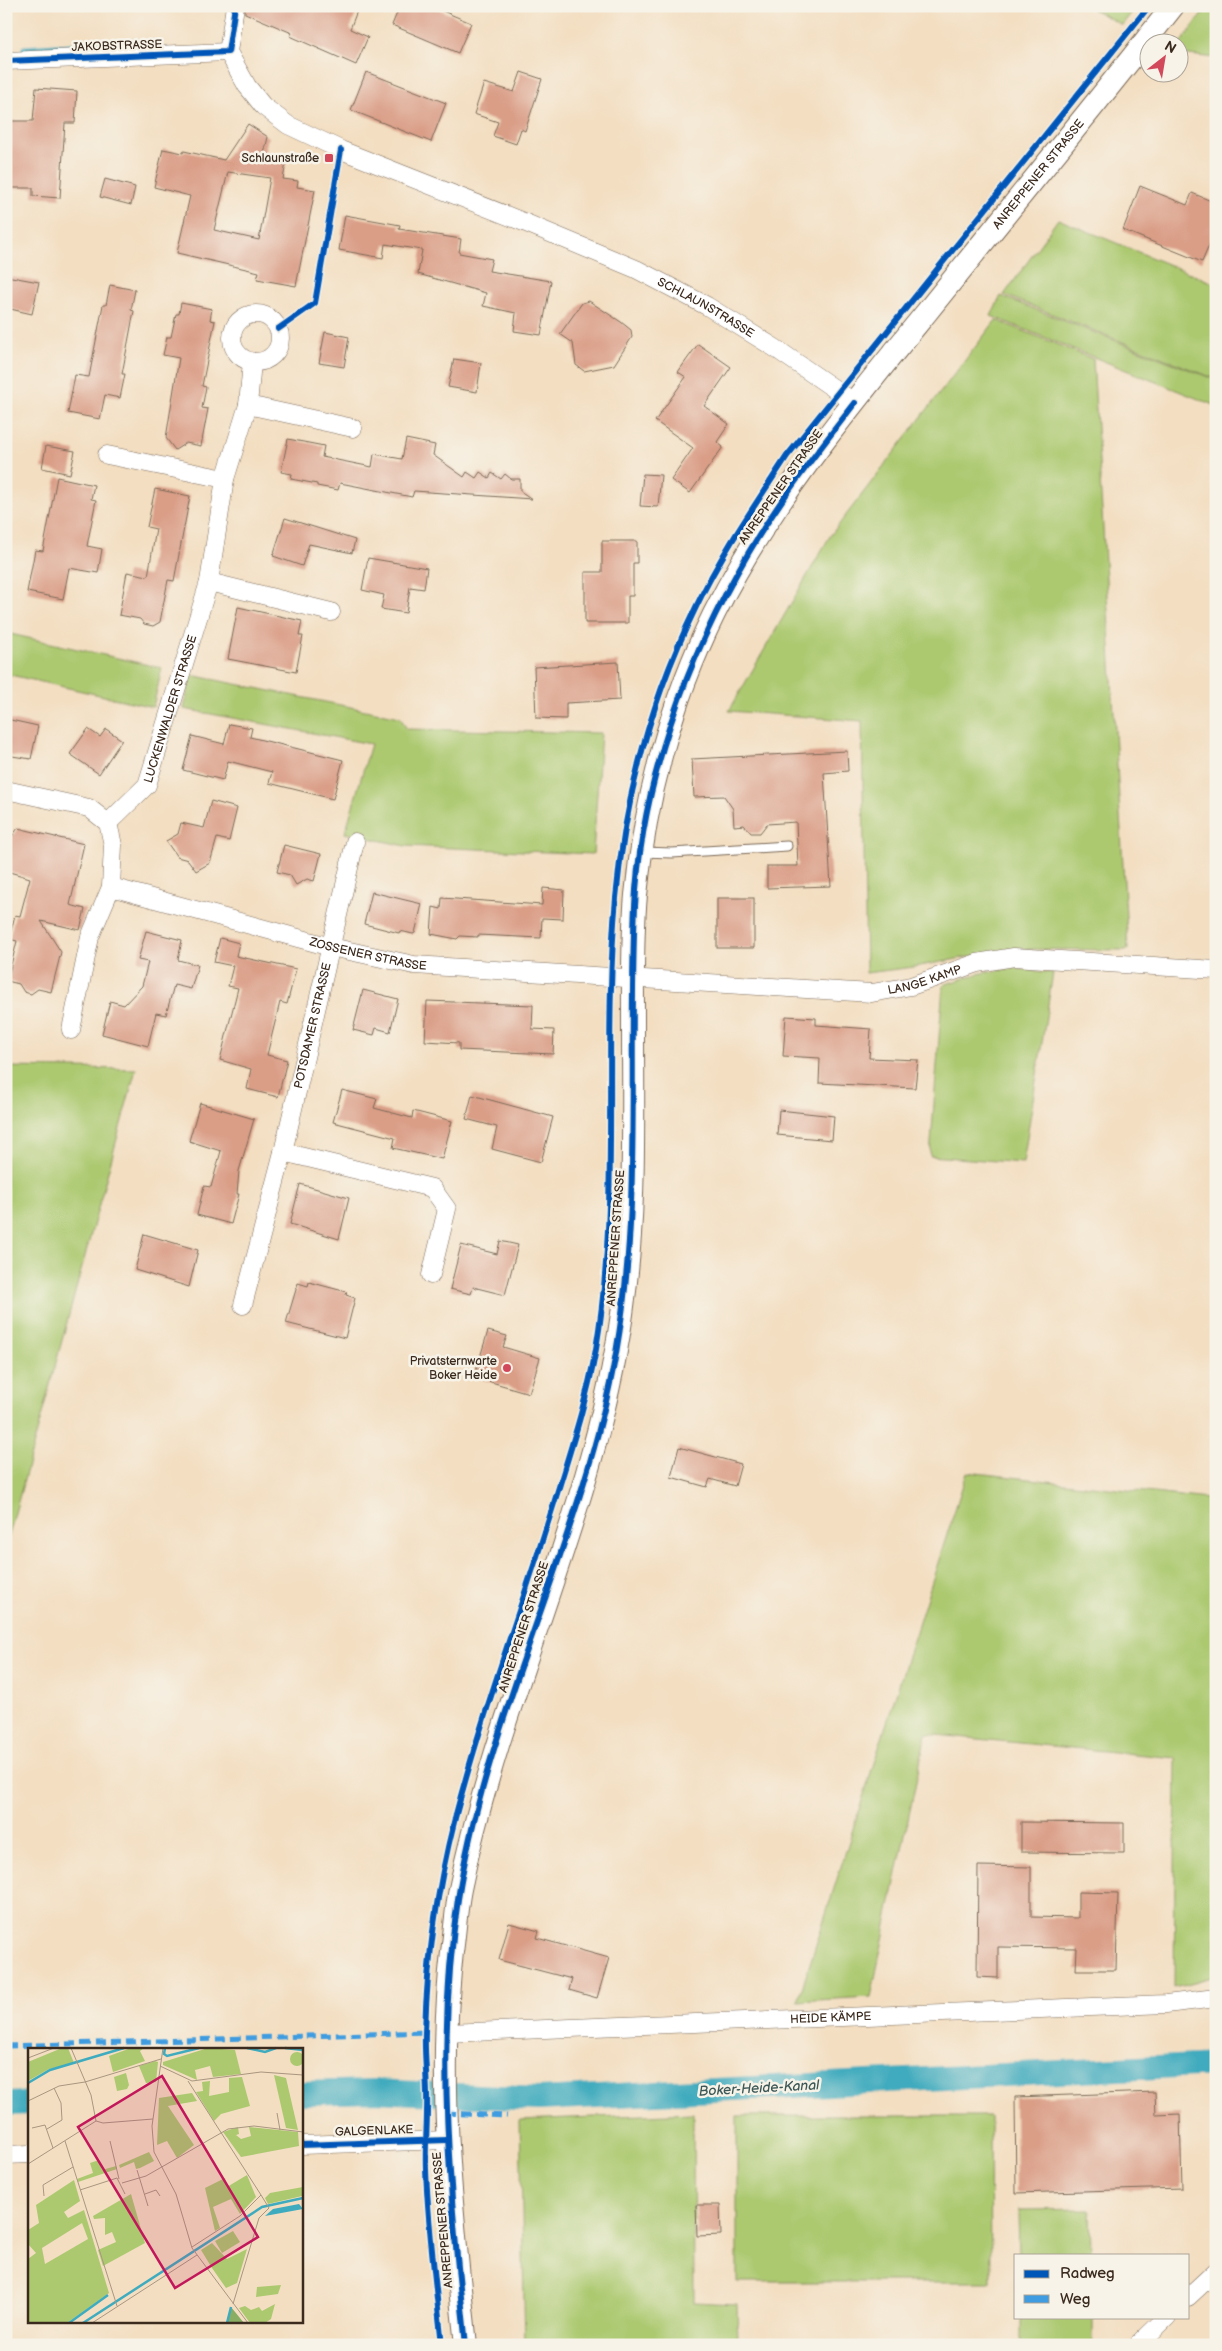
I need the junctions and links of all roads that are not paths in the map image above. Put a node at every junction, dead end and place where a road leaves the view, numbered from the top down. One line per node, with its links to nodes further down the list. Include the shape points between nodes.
1 (235, 6): 3 (street)
2 (1174, 6): 6 (street, ANREPPENER STRASSE)
3 (228, 52): 4 (street, JAKOBSTRASSE); 6 (street, SCHLAUNSTRASSE, via 247,86 263,106 288,125 341,150 636,269 707,306)
4 (6, 62)
5 (252, 362): 7 (street, LUCKENWALDER STRASSE)
6 (855, 403): 17 (street, ANREPPENER STRASSE, via 804,470 751,549 713,616 679,697 659,765)
7 (248, 405): 8 (street); 10 (street, LUCKENWALDER STRASSE)
8 (352, 428)
9 (107, 455): 10 (street)
10 (225, 479): 11 (street, LUCKENWALDER STRASSE)
11 (209, 582): 12 (street); 14 (street, LUCKENWALDER STRASSE, via 146,785)
12 (331, 612)
13 (6, 790): 14 (street, via 89,808)
14 (108, 823): 18 (street, via 114,845)
15 (356, 842): 19 (street, POTSDAMER STRASSE)
16 (787, 846): 17 (lane)
17 (641, 852): 21 (street, ANREPPENER STRASSE)
18 (112, 887): 19 (street, ZOSSENER STRASSE); 22 (street, via 90,937)
19 (331, 947): 21 (street, ZOSSENER STRASSE, via 414,965); 23 (street, POTSDAMER STRASSE)
20 (1216, 970): 21 (street, LANGE KAMP, via 1014,957 977,963 910,986 872,994)
21 (633, 979): 27 (street, ANREPPENER STRASSE, via 633,1161 628,1264 615,1357 592,1451 492,1759 473,1830 458,1897)
22 (71, 1030)
23 (284, 1152): 24 (street, via 432,1188 447,1209); 25 (street, POTSDAMER STRASSE)
24 (431, 1275)
25 (243, 1305)
26 (1216, 1998): 27 (street, HEIDE KÄMPE, via 1156,2005)
27 (446, 2033): 28 (street, ANREPPENER STRASSE)
28 (447, 2140): 29 (street, GALGENLAKE); 35 (street, ANREPPENER STRASSE)
29 (302, 2145)
30 (6, 2154): 31 (street)
31 (28, 2154)
32 (1216, 2271): 33 (street)
33 (1190, 2295)
34 (1166, 2318): 36 (street)
35 (466, 2345)
36 (1138, 2345)

